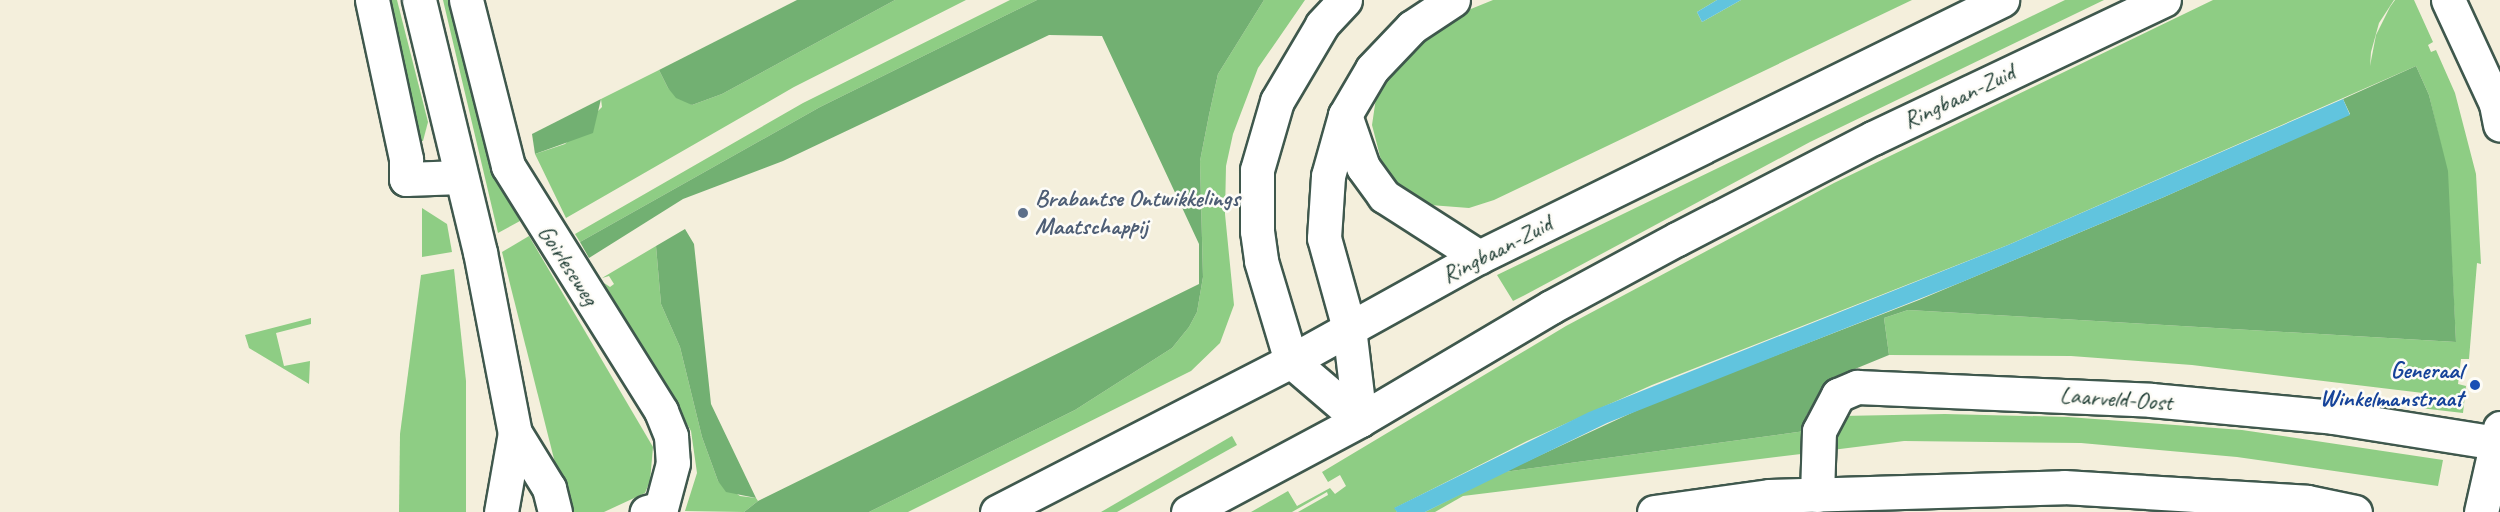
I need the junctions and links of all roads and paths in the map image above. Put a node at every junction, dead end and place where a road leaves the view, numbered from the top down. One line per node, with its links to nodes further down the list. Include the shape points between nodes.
1 (372, 0): 11 (street, via 406,159 406,179)
2 (419, 0): 11 (street)
3 (466, 0): 21 (street, Goirleseweg, via 508,166 661,411 671,436 673,463 661,508)
4 (1345, 0): 14 (street, via 1316,34 1277,101 1257,170 1261,261)
5 (1453, 0): 9 (street, via 1390,45)
6 (2002, 0): 12 (street, Ringbaan-Zuid)
7 (2164, 0): 15 (street, Ringbaan-Zuid, via 1874,138 1677,239 1551,307)
8 (2448, 0): 10 (street, via 2496,104)
9 (1345, 114): 12 (street, via 1363,167 1383,196); 13 (street, via 1323,207 1324,238)
10 (2500, 124)
11 (461, 177): 16 (street, via 480,252)
12 (1479, 256): 13 (street, Ringbaan-Zuid)
13 (1349, 328): 14 (street, Ringbaan-Zuid); 15 (street)
14 (1291, 361): 15 (street); 22 (street, Ringbaan-Zuid)
15 (1360, 420): 23 (street, Ringbaan-Zuid)
16 (515, 433): 19 (street); 20 (street, via 549,488)
17 (2499, 435): 18 (street, Laarveld-Oost, via 2151,400 1857,387 1838,395 1819,431); 26 (street)
18 (1817, 495): 24 (street, via 1770,496); 25 (street, via 2064,487 2307,502)
19 (501, 512)
20 (555, 512)
21 (647, 512)
22 (997, 512)
23 (1188, 512)
24 (1654, 512)
25 (2355, 512)
26 (2481, 512)

